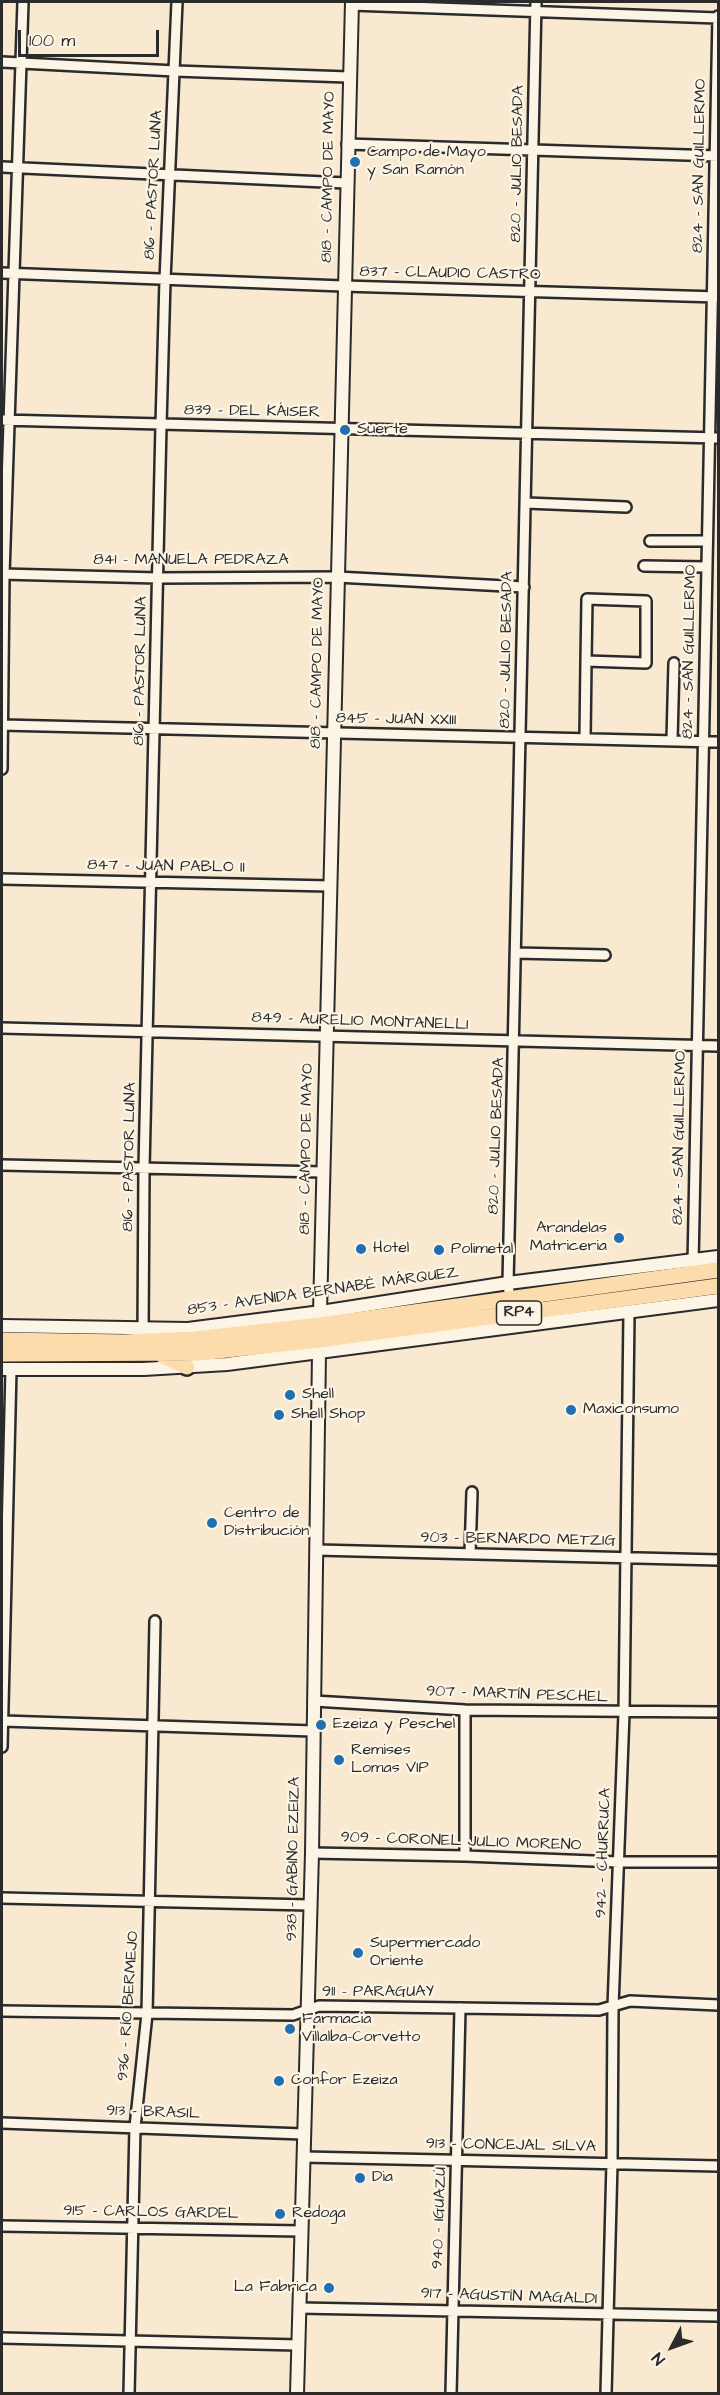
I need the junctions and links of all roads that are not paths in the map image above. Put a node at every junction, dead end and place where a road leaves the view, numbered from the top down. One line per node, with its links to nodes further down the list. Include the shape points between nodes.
1 (23, 2): 7 (street)
2 (177, 2): 8 (street, 816 - PASTOR LUNA)
3 (351, 3): 4 (street); 9 (street, 818 - CAMPO DE MAYO)
4 (536, 6): 5 (street); 11 (street, 820 - JULIO BESADA)
5 (718, 17): 12 (street, 824 - SAN GUILLERMO)
6 (2, 62): 7 (street)
7 (20, 63): 8 (street); 14 (street)
8 (175, 71): 9 (street); 15 (street, 816 - PASTOR LUNA)
9 (348, 77): 10 (street, 818 - CAMPO DE MAYO)
10 (347, 144): 11 (street); 16 (street, 818 - CAMPO DE MAYO)
11 (534, 151): 12 (street); 21 (street, 820 - JULIO BESADA)
12 (717, 156): 22 (street, 824 - SAN GUILLERMO)
13 (2, 167): 14 (street)
14 (17, 168): 15 (street); 18 (street)
15 (171, 176): 16 (street); 19 (street, 816 - PASTOR LUNA)
16 (346, 183): 20 (street, 818 - CAMPO DE MAYO)
17 (2, 273): 18 (street, 837 - CLAUDIO CASTRO)
18 (13, 273): 19 (street, 837 - CLAUDIO CASTRO); 23 (street)
19 (165, 280): 20 (street, 837 - CLAUDIO CASTRO); 24 (street, 816 - PASTOR LUNA)
20 (343, 286): 21 (street, 837 - CLAUDIO CASTRO); 25 (street, 818 - CAMPO DE MAYO)
21 (531, 290): 22 (street, 837 - CLAUDIO CASTRO); 26 (street, 820 - JULIO BESADA)
22 (716, 297): 27 (street, 824 - SAN GUILLERMO)
23 (5, 420): 24 (street, 839 - DEL KÁISER); 34 (street)
24 (161, 425): 25 (street, 839 - DEL KÁISER); 36 (street, 816 - PASTOR LUNA)
25 (340, 428): 26 (street, 839 - DEL KÁISER); 35 (street, 818 - CAMPO DE MAYO)
26 (527, 433): 27 (street, 839 - DEL KÁISER); 28 (street, 820 - JULIO BESADA)
27 (715, 438): 31 (street, 824 - SAN GUILLERMO)
28 (526, 503): 29 (street); 37 (street, 820 - JULIO BESADA)
29 (626, 507)
30 (650, 541): 31 (street)
31 (707, 541): 33 (street, 824 - SAN GUILLERMO)
32 (644, 566): 33 (street)
33 (706, 567): 46 (street, 824 - SAN GUILLERMO)
34 (3, 574): 36 (street, 841 - MANUELA PEDRAZA); 40 (street)
35 (337, 577): 36 (street, 841 - MANUELA PEDRAZA); 37 (street, 841 - MANUELA PEDRAZA); 42 (street, 818 - CAMPO DE MAYO)
36 (158, 578): 41 (street, 816 - PASTOR LUNA)
37 (524, 587): 43 (street, 820 - JULIO BESADA)
38 (586, 660): 38 (street, via 587,599 646,601 646,663); 44 (street)
39 (674, 663): 45 (street)
40 (2, 725): 41 (street, 845 - JUAN XXIII); 48 (street)
41 (154, 730): 42 (street, 845 - JUAN XXIII); 50 (street, 816 - PASTOR LUNA)
42 (333, 734): 43 (street, 845 - JUAN XXIII); 51 (street, 818 - CAMPO DE MAYO)
43 (520, 737): 44 (street, 845 - JUAN XXIII); 52 (street, 820 - JULIO BESADA)
44 (585, 738): 45 (street, 845 - JUAN XXIII)
45 (672, 740): 46 (street, 845 - JUAN XXIII)
46 (705, 741): 47 (street, 845 - JUAN XXIII); 58 (street, 824 - SAN GUILLERMO)
47 (718, 742)
48 (2, 769)
49 (2, 879): 50 (street, 847 - JUAN PABLO II)
50 (152, 881): 51 (street, 847 - JUAN PABLO II); 55 (street, 816 - PASTOR LUNA)
51 (330, 886): 56 (street, 818 - CAMPO DE MAYO)
52 (516, 952): 53 (street); 57 (street, 820 - JULIO BESADA)
53 (605, 955)
54 (2, 1028): 55 (street, 849 - AURELIO MONTANELLI)
55 (148, 1031): 56 (street, 849 - AURELIO MONTANELLI); 61 (street, 816 - PASTOR LUNA)
56 (326, 1036): 57 (street, 849 - AURELIO MONTANELLI); 62 (street, 818 - CAMPO DE MAYO)
57 (515, 1041): 58 (street, 849 - AURELIO MONTANELLI); 66 (street, 820 - JULIO BESADA)
58 (696, 1046): 59 (street, 849 - AURELIO MONTANELLI); 64 (street, 824 - SAN GUILLERMO)
59 (718, 1046)
60 (2, 1165): 61 (street)
61 (144, 1168): 62 (street); 74 (street, 816 - PASTOR LUNA)
62 (323, 1172): 73 (street, 818 - CAMPO DE MAYO)
63 (718, 1257): 64 (street, 853 - AVENIDA BERNABÉ MÁRQUEZ)
64 (694, 1266): 65 (main road, 853 - AVENIDA BERNABÉ MÁRQUEZ / RP4); 66 (street, 853 - AVENIDA BERNABÉ MÁRQUEZ); 68 (street, 824 - SAN GUILLERMO); 69 (main road, 853 - AVENIDA BERNABÉ MÁRQUEZ / RP4)
65 (718, 1270)
66 (508, 1283): 69 (street, 820 - JULIO BESADA); 73 (street, 853 - AVENIDA BERNABÉ MÁRQUEZ)
67 (718, 1286): 68 (main road, 853 - AVENIDA BERNABÉ MÁRQUEZ / RP4)
68 (696, 1289): 73 (main road, 853 - AVENIDA BERNABÉ MÁRQUEZ / RP4)
69 (510, 1299): 73 (main road, 853 - AVENIDA BERNABÉ MÁRQUEZ / RP4)
70 (718, 1300): 71 (street, 853 - AVENIDA BERNABÉ MÁRQUEZ)
71 (629, 1313): 73 (street, 853 - AVENIDA BERNABÉ MÁRQUEZ); 83 (street, 942 - CHURRUCA)
72 (2, 1326): 74 (street, 853 - AVENIDA BERNABÉ MÁRQUEZ)
73 (320, 1332): 74 (main road, 853 - AVENIDA BERNABÉ MÁRQUEZ / RP4, via 195,1339); 77 (main road, 853 - AVENIDA BERNABÉ MÁRQUEZ / RP4, via 199,1353); 78 (street, 853 - AVENIDA BERNABÉ MÁRQUEZ, via 227,1364); 81 (street, 938 - GABINO EZEIZA)
74 (143, 1336): 75 (main road, 853 - AVENIDA BERNABÉ MÁRQUEZ / RP4)
75 (2, 1340)
76 (2, 1354): 77 (main road, 853 - AVENIDA BERNABÉ MÁRQUEZ / RP4)
77 (160, 1355): 78 (main road)
78 (187, 1367): 79 (street, 853 - AVENIDA BERNABÉ MÁRQUEZ)
79 (6, 1369): 85 (street)
80 (472, 1492): 82 (street)
81 (317, 1550): 82 (street, 903 - BERNARDO METZIG); 87 (street, 938 - GABINO EZEIZA)
82 (470, 1554): 83 (street, 903 - BERNARDO METZIG)
83 (625, 1557): 84 (street, 903 - BERNARDO METZIG); 90 (street, 942 - CHURRUCA)
84 (718, 1560)
85 (3, 1561): 91 (street)
86 (156, 1621): 92 (street, 936 - RÍO BERMEJO)
87 (314, 1701): 88 (street, 907 - MARTÍN PESCHEL); 93 (street, 938 - GABINO EZEIZA)
88 (465, 1710): 90 (street, 907 - MARTÍN PESCHEL); 96 (street)
89 (718, 1712): 90 (street, 907 - MARTÍN PESCHEL)
90 (624, 1713): 97 (street, 942 - CHURRUCA)
91 (3, 1721): 92 (street); 94 (street)
92 (153, 1727): 93 (street); 100 (street, 936 - RÍO BERMEJO)
93 (313, 1731): 95 (street, 938 - GABINO EZEIZA)
94 (2, 1747)
95 (312, 1853): 96 (street, 909 - CORONEL JULIO MORENO); 101 (street, 938 - GABINO EZEIZA)
96 (465, 1856): 97 (street, 909 - CORONEL JULIO MORENO)
97 (619, 1862): 98 (street, 909 - CORONEL JULIO MORENO); 103 (street, 942 - CHURRUCA)
98 (718, 1862)
99 (2, 1898): 100 (street)
100 (150, 1902): 101 (street); 107 (street, 936 - RÍO BERMEJO)
101 (309, 1905): 105 (street, 938 - GABINO EZEIZA)
102 (718, 2005): 103 (street, 911 - PARAGUAY, via 630,2001)
103 (613, 2007): 104 (street, 911 - PARAGUAY); 113 (street, 942 - CHURRUCA)
104 (460, 2008): 105 (street, 911 - PARAGUAY, via 319,2006); 112 (street, 940 - IGUAZÚ)
105 (306, 2010): 107 (street, 911 - PARAGUAY, via 293,2015); 110 (street, 938 - GABINO EZEIZA)
106 (2, 2011): 107 (street, 911 - PARAGUAY)
107 (147, 2014): 109 (street, 936 - RÍO BERMEJO)
108 (2, 2123): 109 (street, 913 - BRASIL)
109 (135, 2127): 110 (street, 913 - BRASIL); 116 (street, 936 - RÍO BERMEJO)
110 (303, 2134): 111 (street, 938 - GABINO EZEIZA)
111 (303, 2157): 112 (street, 913 - CONCEJAL SILVA); 117 (street, 938 - GABINO EZEIZA)
112 (457, 2160): 113 (street, 913 - CONCEJAL SILVA); 119 (street, 940 - IGUAZÚ)
113 (612, 2163): 114 (street, 913 - CONCEJAL SILVA); 120 (street, 942 - CHURRUCA)
114 (718, 2166)
115 (2, 2226): 116 (street, 915 - CARLOS GARDEL)
116 (132, 2229): 117 (street, 915 - CARLOS GARDEL); 123 (street, 936 - RÍO BERMEJO)
117 (301, 2230): 118 (street, 938 - GABINO EZEIZA)
118 (299, 2308): 119 (street, 917 - AGUSTÍN MAGALDI); 124 (street, 938 - GABINO EZEIZA)
119 (452, 2310): 120 (street, 917 - AGUSTÍN MAGALDI); 127 (street, 940 - IGUAZÚ)
120 (608, 2315): 121 (street, 917 - AGUSTÍN MAGALDI); 128 (street, 942 - CHURRUCA)
121 (718, 2316)
122 (2, 2338): 123 (street)
123 (130, 2341): 124 (street); 125 (street, 936 - RÍO BERMEJO)
124 (298, 2345): 126 (street, 938 - GABINO EZEIZA)
125 (129, 2394)
126 (297, 2394)
127 (451, 2394)
128 (606, 2394)

